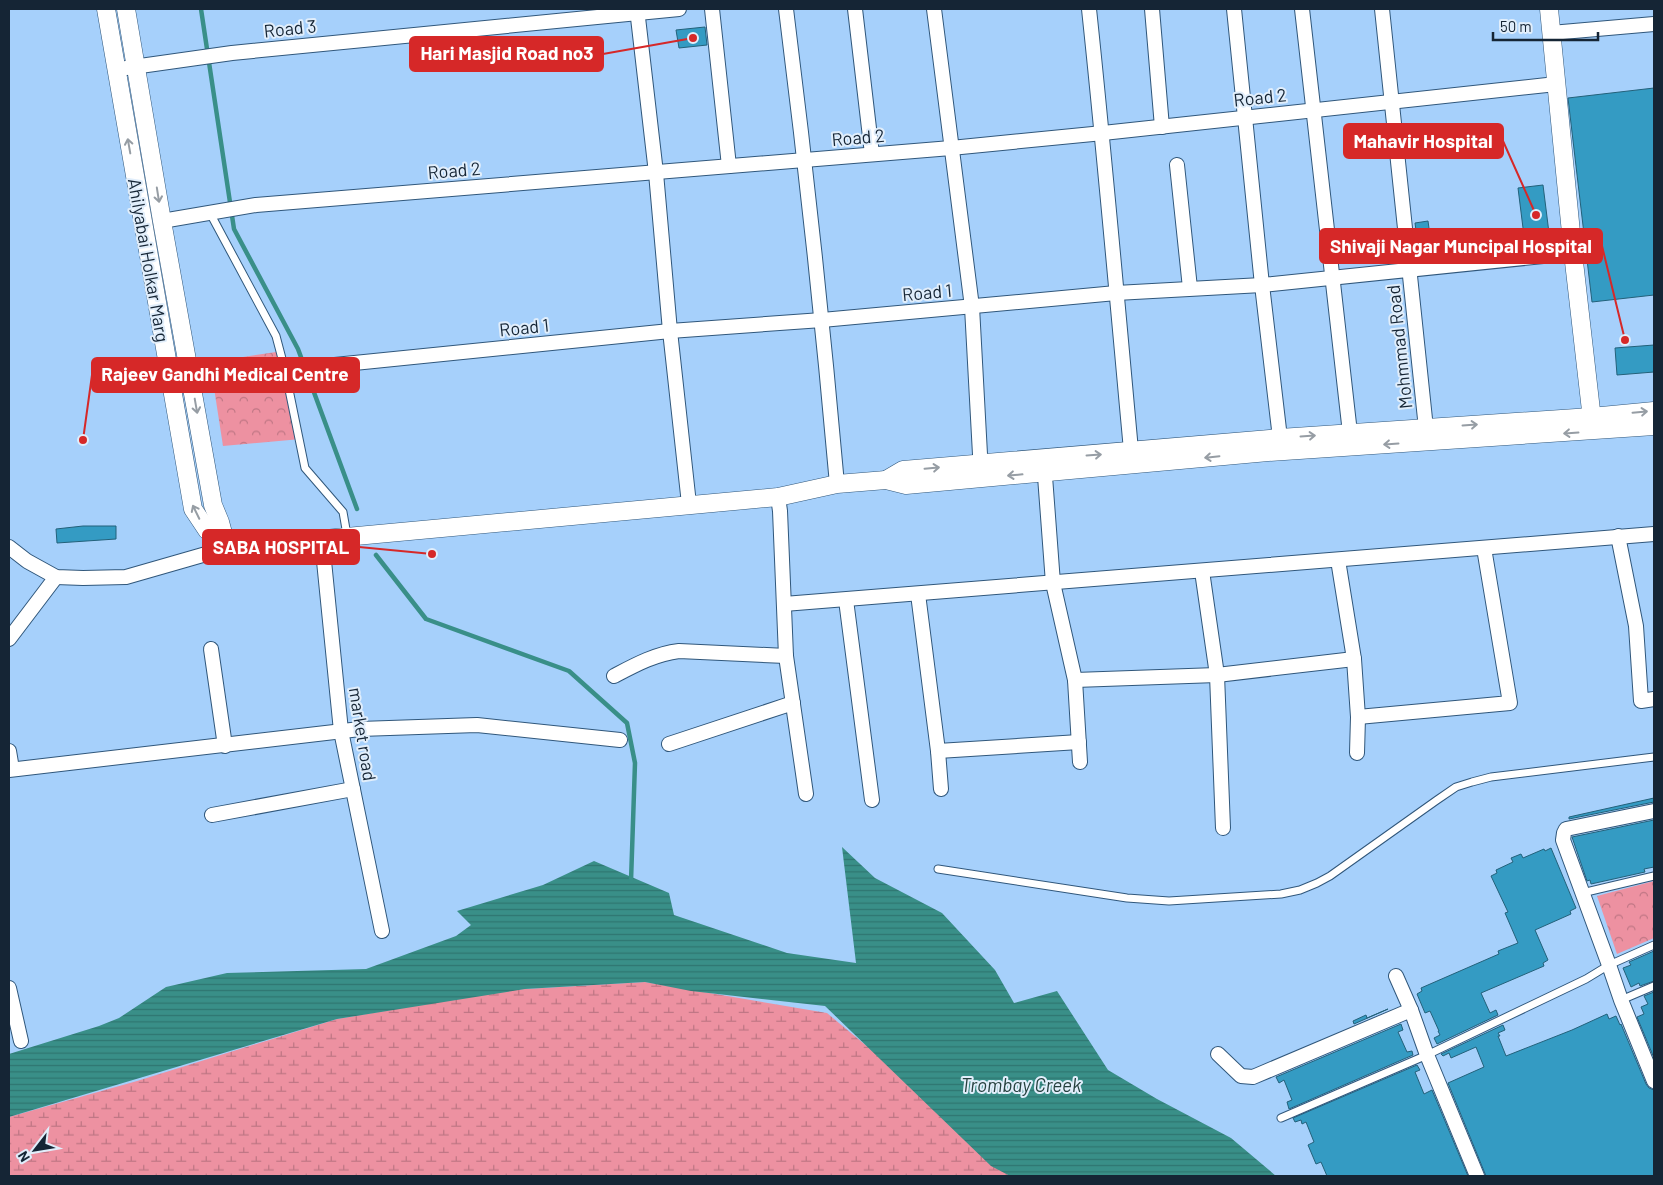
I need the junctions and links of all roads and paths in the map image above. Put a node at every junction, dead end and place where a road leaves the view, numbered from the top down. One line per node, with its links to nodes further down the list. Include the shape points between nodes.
1 (106, 9): 18 (street, Ahilyabai Holkar Marg)
2 (126, 9): 17 (street, Ahilyabai Holkar Marg)
3 (679, 9): 14 (street, Road 3)
4 (712, 9): 29 (street)
5 (786, 9): 27 (street)
6 (855, 9): 26 (street)
7 (934, 9): 25 (street)
8 (1089, 9): 24 (street)
9 (1152, 9): 23 (street)
10 (1234, 9): 22 (street)
11 (1302, 9): 21 (street)
12 (1382, 9): 20 (street, Mohmmad Road)
13 (1548, 9): 16 (street)
14 (637, 11): 17 (street, Road 3, via 232,53); 30 (street)
15 (1654, 24): 16 (street)
16 (1551, 33): 19 (street)
17 (136, 67): 18 (street, Road 3); 32 (street, Ahilyabai Holkar Marg, one-way to 32)
18 (115, 69): 60 (street, Ahilyabai Holkar Marg, one-way to 18, via 207,530 193,509)
19 (1556, 84): 20 (street, Road 2); 33 (street)
20 (1392, 102): 21 (street, Road 2); 34 (street, Mohmmad Road)
21 (1313, 110): 22 (street, Road 2); 35 (street)
22 (1246, 118): 23 (street, Road 2); 36 (street)
23 (1162, 127): 24 (street, Road 2)
24 (1103, 133): 25 (street, Road 2); 38 (street)
25 (951, 148): 26 (street, Road 2); 39 (street)
26 (872, 154): 27 (street, Road 2)
27 (805, 160): 29 (street, Road 2); 40 (street)
28 (1177, 165): 37 (street)
29 (729, 166): 30 (street, Road 2)
30 (656, 173): 31 (street, Road 2, via 256,205); 41 (street)
31 (210, 213): 32 (street, Road 2); 42 (lane, via 276,336)
32 (162, 221): 60 (street, Ahilyabai Holkar Marg, one-way to 60, via 213,505)
33 (1573, 253): 34 (street, Road 1); 44 (street)
34 (1409, 270): 35 (street, Road 1); 47 (street, Mohmmad Road)
35 (1334, 278): 36 (street, Road 1); 46 (street)
36 (1262, 285): 37 (street, Road 1); 48 (street)
37 (1190, 288): 38 (street, Road 1)
38 (1116, 292): 39 (street, Road 1); 49 (street)
39 (972, 307): 40 (street, Road 1); 51 (street)
40 (822, 320): 41 (street, Road 1); 52 (street)
41 (670, 331): 42 (street, Road 1); 54 (street)
42 (285, 370): 57 (lane, via 305,468 343,512)
43 (1654, 411): 44 (street, one-way to 43)
44 (1592, 424): 45 (street); 47 (street)
45 (1654, 426)
46 (1350, 433): 47 (street); 48 (street, one-way to 46)
47 (1427, 435): 49 (street, one-way to 49, via 1268,452)
48 (1280, 438): 49 (street)
49 (1132, 458): 50 (street)
50 (1044, 466): 51 (street); 65 (street)
51 (981, 471): 52 (street, via 903,470 886,480)
52 (837, 484): 53 (street)
53 (778, 497): 54 (street); 68 (street)
54 (689, 504): 57 (street)
55 (1654, 534): 56 (street)
56 (1618, 536): 61 (street); 76 (street, via 1636,626 1641,701)
57 (347, 538): 58 (street)
58 (322, 541): 60 (street); 79 (street, market road)
59 (9, 547): 64 (street)
60 (227, 548): 64 (street, via 126,577)
61 (1484, 548): 62 (street); 78 (street, via 1510,702)
62 (1338, 560): 63 (street); 72 (street)
63 (1202, 571): 65 (street); 73 (street)
64 (56, 577): 69 (street)
65 (1053, 583): 66 (street); 75 (street)
66 (918, 594): 67 (street); 85 (street)
67 (846, 600): 68 (street); 93 (street)
68 (784, 604): 71 (street)
69 (9, 639)
70 (211, 649): 83 (street)
71 (786, 656): 74 (street, via 670,652 642,661); 77 (street)
72 (1354, 659): 73 (street); 78 (street)
73 (1217, 675): 75 (street); 96 (street)
74 (614, 676)
75 (1075, 680): 81 (street)
76 (1654, 699)
77 (792, 703): 82 (street); 92 (street)
78 (1358, 717): 86 (street)
79 (341, 732): 80 (street, via 477,725); 83 (street); 90 (street, market road)
80 (620, 740)
81 (1079, 742): 85 (street); 88 (street)
82 (669, 744)
83 (225, 746): 89 (street)
84 (9, 751): 89 (street)
85 (938, 751): 91 (street)
86 (1357, 753)
87 (1654, 757): 97 (lane, via 1491,777 1456,788 1330,876 1300,890 1281,894 1154,900)
88 (1080, 762)
89 (10, 769)
90 (353, 789): 95 (street); 100 (street, market road)
91 (941, 789)
92 (806, 794)
93 (872, 800)
94 (1654, 811): 99 (street, via 1566,829 1563,840)
95 (212, 815)
96 (1223, 828)
97 (938, 869)
98 (1654, 876): 99 (lane)
99 (1582, 894): 102 (street)
100 (382, 931)
101 (1654, 945): 102 (lane)
102 (1609, 965): 106 (street); 110 (lane)
103 (1396, 976): 107 (street)
104 (1654, 986): 106 (lane)
105 (9, 988): 108 (street)
106 (1620, 1000): 111 (street)
107 (1411, 1010): 109 (street, via 1253,1077 1241,1076); 110 (street)
108 (21, 1041)
109 (1218, 1054)
110 (1427, 1055): 112 (lane); 113 (street)
111 (1654, 1081)
112 (1281, 1118)
113 (1477, 1176)

